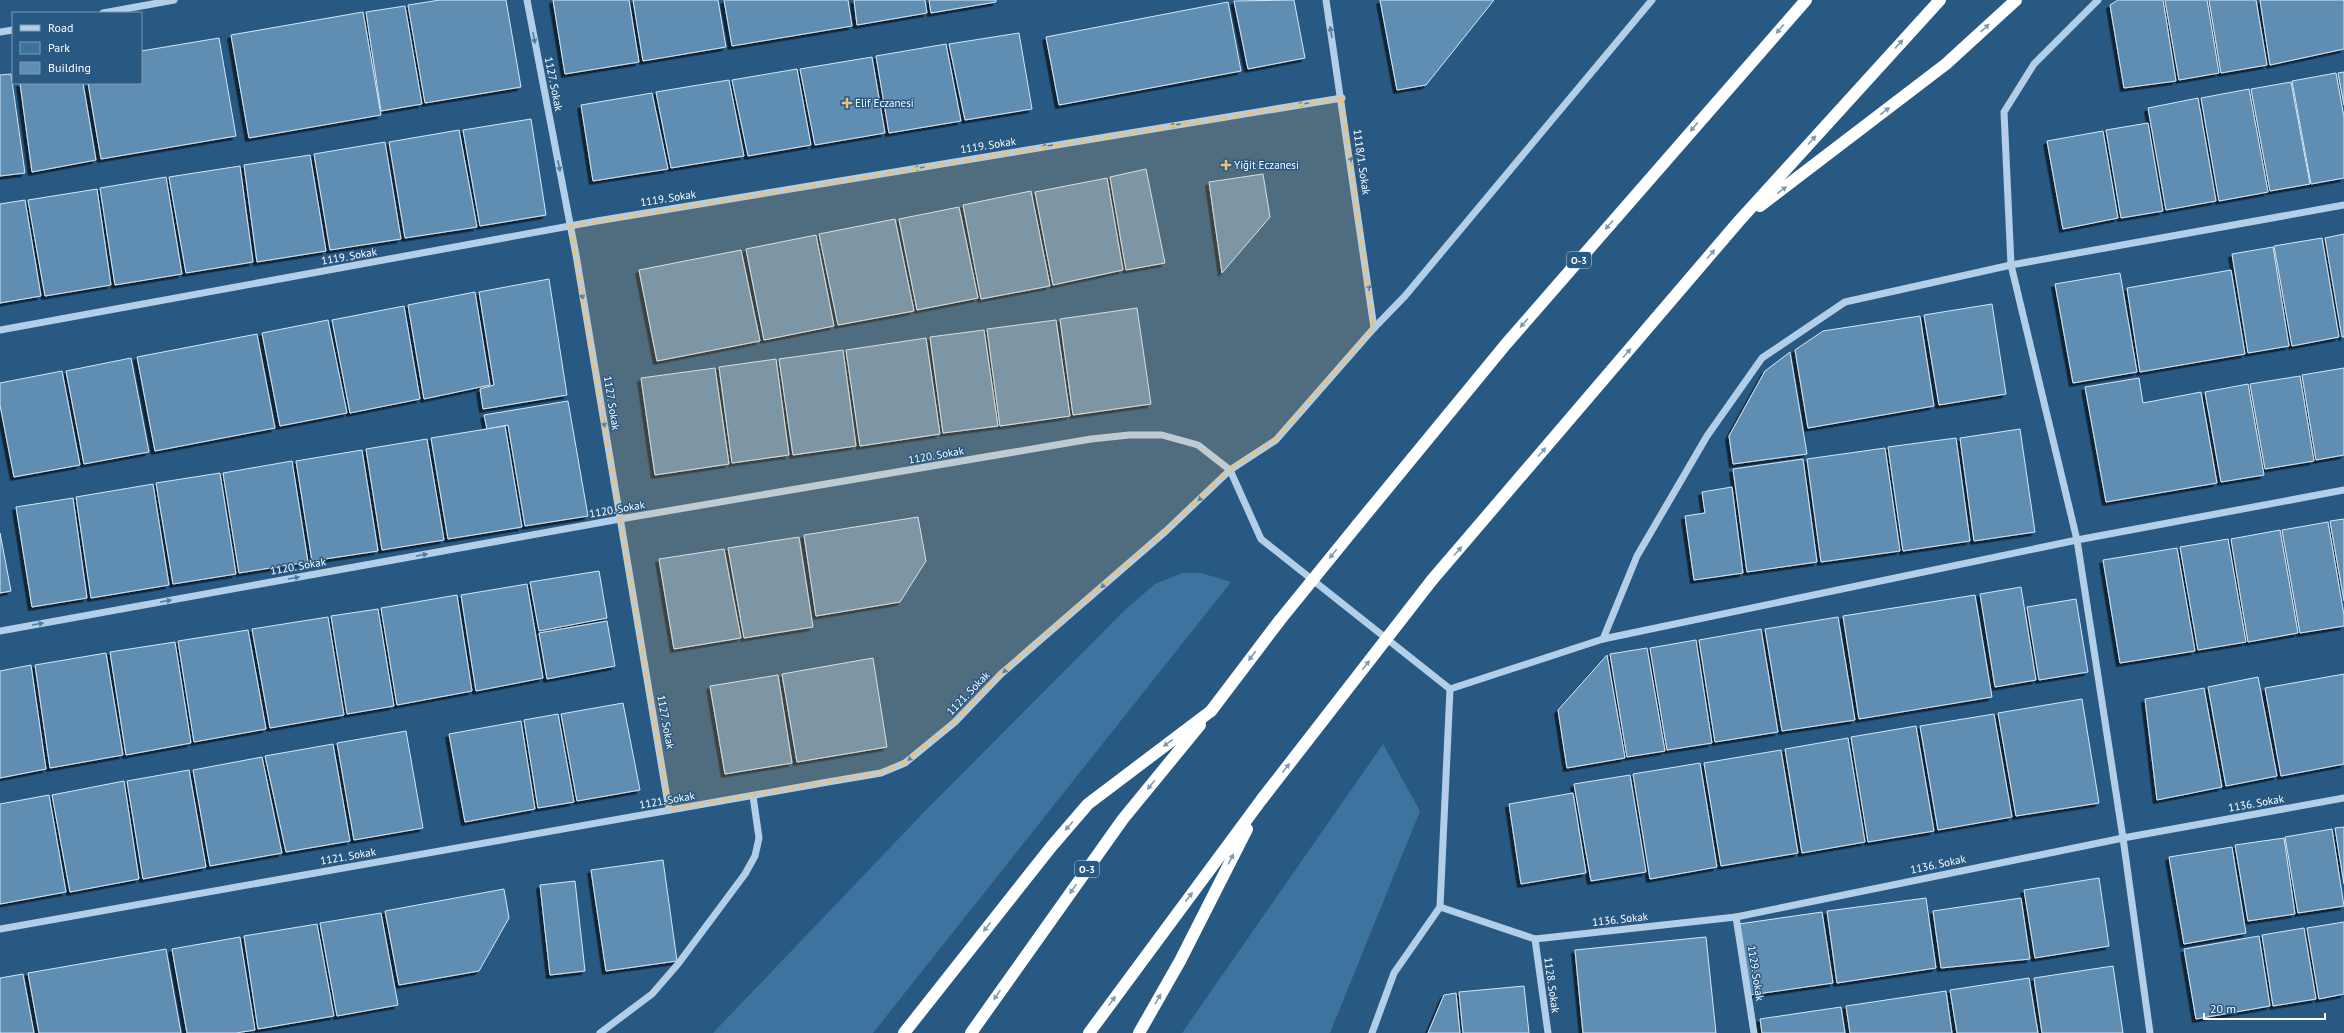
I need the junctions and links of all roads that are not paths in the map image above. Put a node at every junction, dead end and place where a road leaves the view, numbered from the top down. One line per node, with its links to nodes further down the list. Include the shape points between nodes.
1 (174, 0): 9 (street)
2 (527, 0): 15 (street, 1127. Sokak, one-way to 15)
3 (1326, 0): 12 (street, 1118/1. Sokak, one-way to 3)
4 (1652, 0): 17 (street, 1121. Sokak, via 1405,296)
5 (1806, 0): 26 (highway, O-3, one-way to 26, bridge, via 1511,338 1280,620)
6 (1940, 0): 14 (highway, one-way to 6)
7 (2016, 0): 14 (highway, one-way to 7, via 1946,64)
8 (2098, 0): 16 (street, via 2034,64 2004,112)
9 (108, 12)
10 (12, 30): 11 (street)
11 (0, 32)
12 (1342, 98): 15 (street, 1119. Sokak, one-way to 15); 17 (street, 1118/1. Sokak, one-way to 12)
13 (2344, 205): 16 (street)
14 (1739, 221): 29 (highway, one-way to 14, bridge, via 1432,580)
15 (570, 226): 18 (street, 1119. Sokak); 21 (street, 1127. Sokak, one-way to 21)
16 (2011, 265): 22 (street); 24 (street, via 1845,302 1762,358 1707,436 1637,556)
17 (1374, 328): 19 (street, 1121. Sokak, via 1276,440)
18 (0, 330)
19 (1230, 470): 21 (street, 1120. Sokak, via 1198,445 1162,435 1129,435 1091,439); 25 (street, via 1261,540); 27 (street, 1121. Sokak, one-way to 27, via 1166,531 1001,674 955,722 905,763 881,773)
20 (2344, 490): 22 (street)
21 (620, 519): 23 (street, 1120. Sokak, one-way to 21); 30 (street, 1127. Sokak)
22 (2077, 540): 24 (street); 31 (street)
23 (0, 631)
24 (1604, 639): 25 (street)
25 (1450, 689): 32 (street)
26 (1211, 711): 37 (highway, one-way to 37, via 1088,804 1042,858); 38 (highway, O-3, one-way to 38, via 1123,819)
27 (753, 796): 30 (street, 1121. Sokak); 36 (street, via 759,838 755,856 745,874 678,964 652,994)
28 (2344, 798): 31 (street, 1136. Sokak)
29 (1262, 799): 39 (highway, one-way to 29); 40 (highway, one-way to 29, via 1180,961)
30 (670, 810): 34 (street, 1121. Sokak)
31 (2123, 838): 33 (street, 1136. Sokak); 44 (street)
32 (1440, 907): 35 (street); 41 (street, via 1394,973)
33 (1736, 917): 35 (street, 1136. Sokak); 43 (street, 1129. Sokak)
34 (0, 928)
35 (1535, 939): 42 (street, 1128. Sokak)
36 (600, 1033)
37 (904, 1033)
38 (971, 1033)
39 (1089, 1033)
40 (1138, 1033)
41 (1372, 1033)
42 (1548, 1033)
43 (1754, 1033)
44 (2150, 1033)

